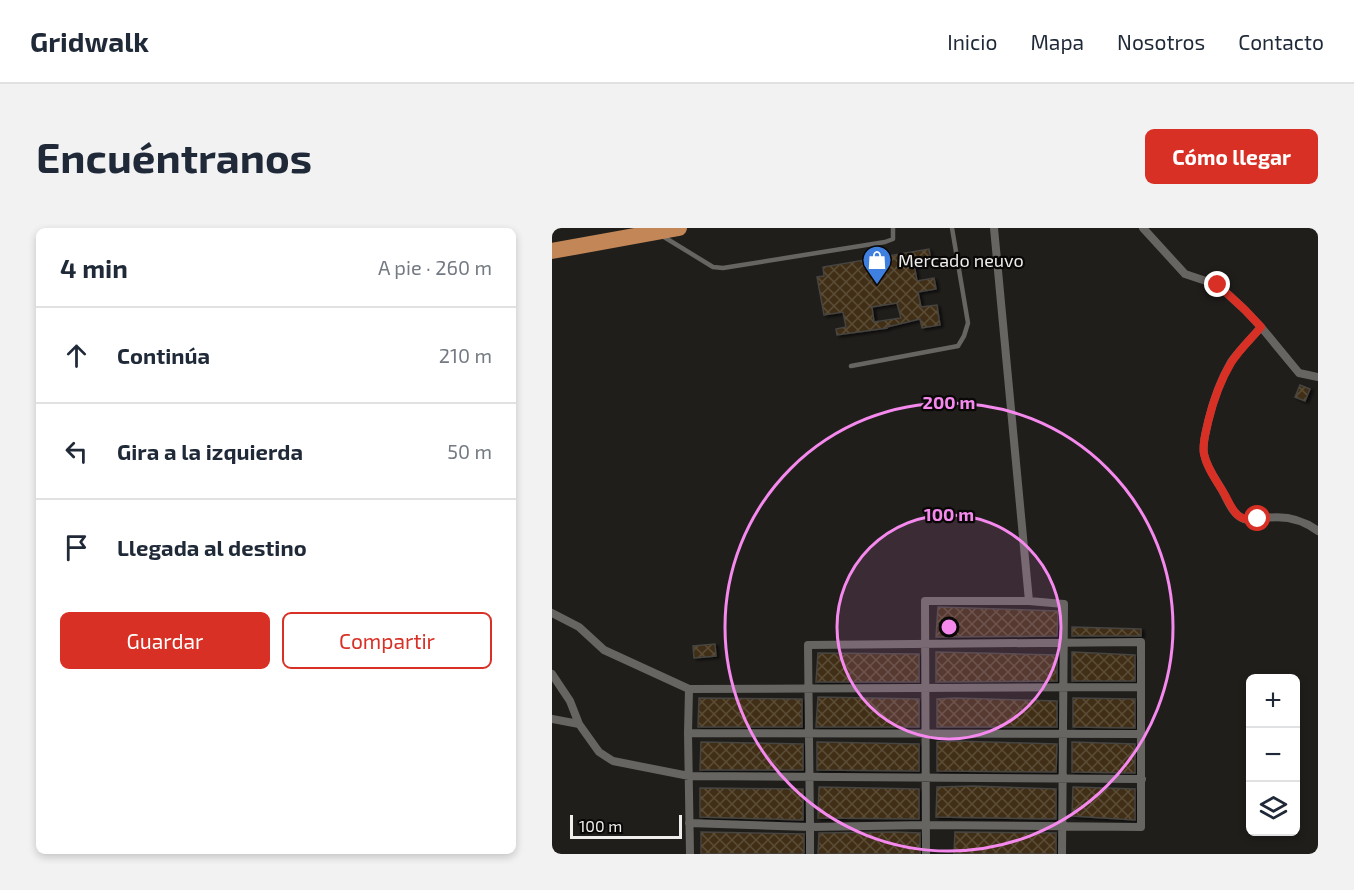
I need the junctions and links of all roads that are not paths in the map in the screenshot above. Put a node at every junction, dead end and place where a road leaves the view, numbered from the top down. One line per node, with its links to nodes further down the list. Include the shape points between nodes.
1 (679, 228): 6 (highway)
2 (893, 228): 6 (lane, via 893,239 885,242 723,268 713,267)
3 (952, 228): 9 (lane, via 969,323 958,346)
4 (994, 228): 12 (street)
5 (1143, 228): 8 (street, via 1185,274 1218,285)
6 (656, 232): 7 (highway)
7 (552, 251)
8 (1261, 327): 10 (street, via 1299,373); 11 (street, via 1231,362 1220,384 1204,440 1204,456 1238,516 1250,520 1297,519)
9 (851, 366)
10 (1318, 377)
11 (1318, 531)
12 (1029, 601): 14 (street, via 1064,604); 15 (street, via 925,601)
13 (552, 613): 21 (street, via 579,627 604,650)
14 (1064, 643): 15 (street); 17 (street); 18 (street, via 1141,642)
15 (926, 644): 19 (street, via 808,645); 20 (street)
16 (552, 674): 23 (street, via 570,701)
17 (1063, 687): 18 (street); 20 (street); 27 (street)
18 (1141, 687): 28 (street)
19 (808, 688): 20 (street); 21 (street); 25 (street)
20 (926, 688): 26 (street)
21 (689, 689): 24 (street)
22 (552, 719): 23 (street)
23 (579, 724): 29 (street, via 599,752 613,761)
24 (688, 734): 25 (street); 29 (street)
25 (809, 734): 26 (street); 30 (street)
26 (926, 734): 27 (street); 31 (street)
27 (1063, 734): 28 (street); 32 (street)
28 (1141, 734): 33 (street)
29 (689, 777): 30 (street); 34 (street)
30 (809, 777): 31 (street); 36 (street)
31 (926, 778): 32 (street); 35 (street)
32 (1063, 778): 33 (street); 37 (street)
33 (1142, 778): 37 (street, via 1141,827)
34 (689, 823): 36 (street); 38 (street)
35 (926, 825): 36 (street); 37 (street); 40 (street)
36 (810, 827): 39 (street)
37 (1062, 827): 41 (street)
38 (690, 854)
39 (810, 854)
40 (926, 854)
41 (1062, 854)

